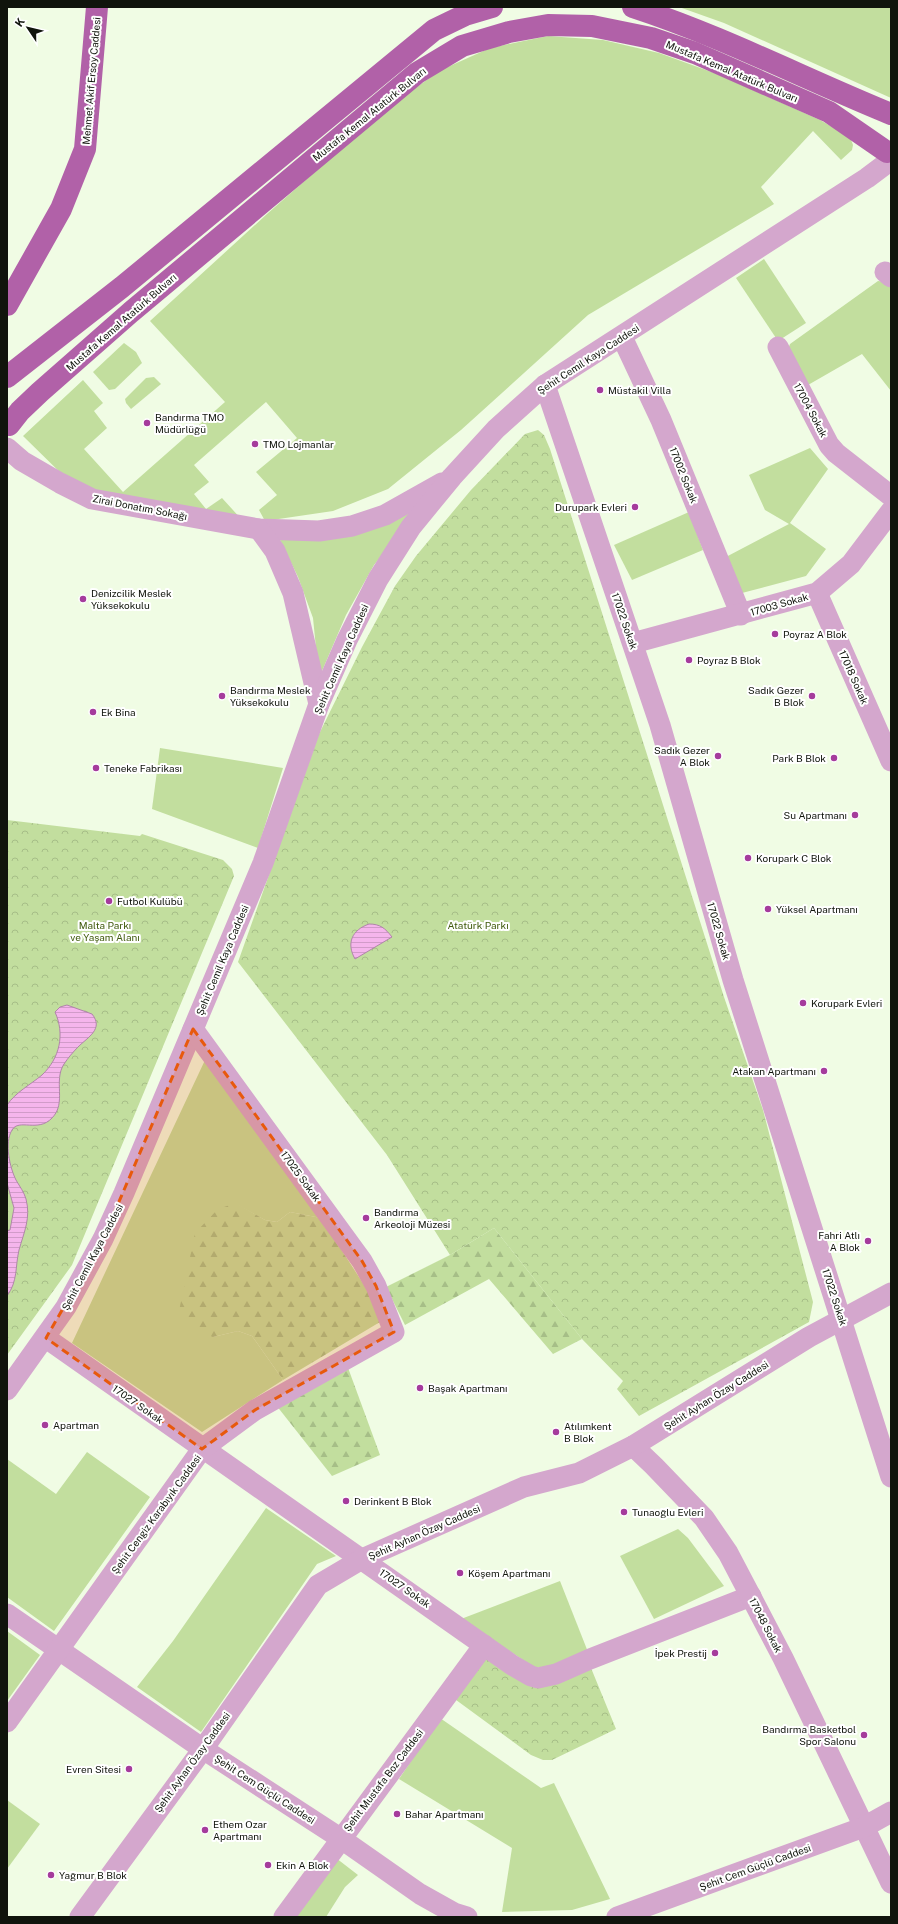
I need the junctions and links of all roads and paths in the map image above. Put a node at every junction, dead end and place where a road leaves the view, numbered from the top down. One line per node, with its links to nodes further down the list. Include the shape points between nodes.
1 (97, 7): 7 (main road, Mehmet Akif Ersoy Caddesi, via 85,149 61,209)
2 (492, 7): 10 (main road, via 465,15 434,30 122,287)
3 (633, 7): 4 (main road, via 669,18)
4 (891, 114)
5 (891, 128): 6 (main road, via 886,143)
6 (890, 156): 8 (street, Şehit Cemil Kaya Caddesi, via 868,178); 12 (main road, Mustafa Kemal Atatürk Bulvarı, via 828,112 695,53 651,38 592,26 548,25 509,32 462,46 417,73 155,292 40,392)
7 (7, 305)
8 (622, 337): 11 (street, Şehit Cemil Kaya Caddesi); 18 (street, 17002 Sokak, via 662,420)
9 (778, 347): 14 (street, 17004 Sokak, via 829,445)
10 (7, 377)
11 (545, 385): 13 (street, Şehit Cemil Kaya Caddesi, via 496,429); 19 (street, 17022 Sokak)
12 (8, 427): 16 (street, Zirai Donatım Sokağı, via 16,446 30,464 92,499)
13 (452, 476): 16 (street, Zirai Donatım Sokağı, via 385,515 352,526 319,530); 20 (street, Şehit Cemil Kaya Caddesi, via 411,527 378,578)
14 (891, 496)
15 (891, 511): 17 (street, 17003 Sokak, via 851,564)
16 (259, 529): 20 (street, via 275,551 292,592)
17 (817, 593): 18 (street, 17003 Sokak); 21 (street, 17018 Sokak)
18 (741, 615): 19 (street, 17003 Sokak)
19 (633, 643): 24 (street, 17022 Sokak, via 660,725 733,980)
20 (319, 704): 22 (street, Şehit Cemil Kaya Caddesi, via 263,863)
21 (891, 761)
22 (193, 1029): 25 (street, 17025 Sokak, via 362,1261 376,1286); 26 (street, Şehit Cemil Kaya Caddesi, via 103,1239)
23 (891, 1293): 24 (street, Şehit Ayhan Özay Caddesi)
24 (842, 1318): 28 (street, Şehit Ayhan Özay Caddesi); 30 (street, 17022 Sokak)
25 (394, 1332): 29 (street, Şehit Cengiz Karabıyık Caddesi, via 255,1410)
26 (46, 1338): 27 (street, Şehit Cemil Kaya Caddesi); 29 (street, 17027 Sokak)
27 (7, 1390)
28 (633, 1446): 31 (street, Şehit Ayhan Özay Caddesi, via 579,1473 524,1487); 32 (street, 17048 Sokak, via 704,1518 728,1553)
29 (202, 1449): 31 (street, 17027 Sokak); 35 (street, Şehit Cengiz Karabıyık Caddesi)
30 (891, 1477)
31 (362, 1559): 34 (street, 17027 Sokak); 37 (street, Şehit Ayhan Özay Caddesi, via 318,1585)
32 (751, 1596): 34 (street, 17027 Sokak, via 538,1678 523,1672); 39 (street, 17048 Sokak)
33 (7, 1614): 35 (street, Şehit Cem Güçlü Caddesi)
34 (484, 1645): 40 (street, Şehit Mustafa Boz Caddesi)
35 (58, 1650): 36 (street, Şehit Cengiz Karabıyık Caddesi); 37 (street, Şehit Cem Güçlü Caddesi)
36 (7, 1722)
37 (203, 1749): 40 (street, Şehit Cem Güçlü Caddesi); 42 (street, Şehit Ayhan Özay Caddesi)
38 (891, 1812): 39 (street, Şehit Cem Güçlü Caddesi)
39 (864, 1827): 41 (street, 17048 Sokak); 45 (street, Şehit Cem Güçlü Caddesi)
40 (340, 1838): 43 (street, Şehit Mustafa Boz Caddesi); 44 (street, Şehit Cem Güçlü Caddesi, via 420,1894 454,1913)
41 (891, 1883)
42 (80, 1917)
43 (284, 1917)
44 (467, 1917)
45 (617, 1917)

